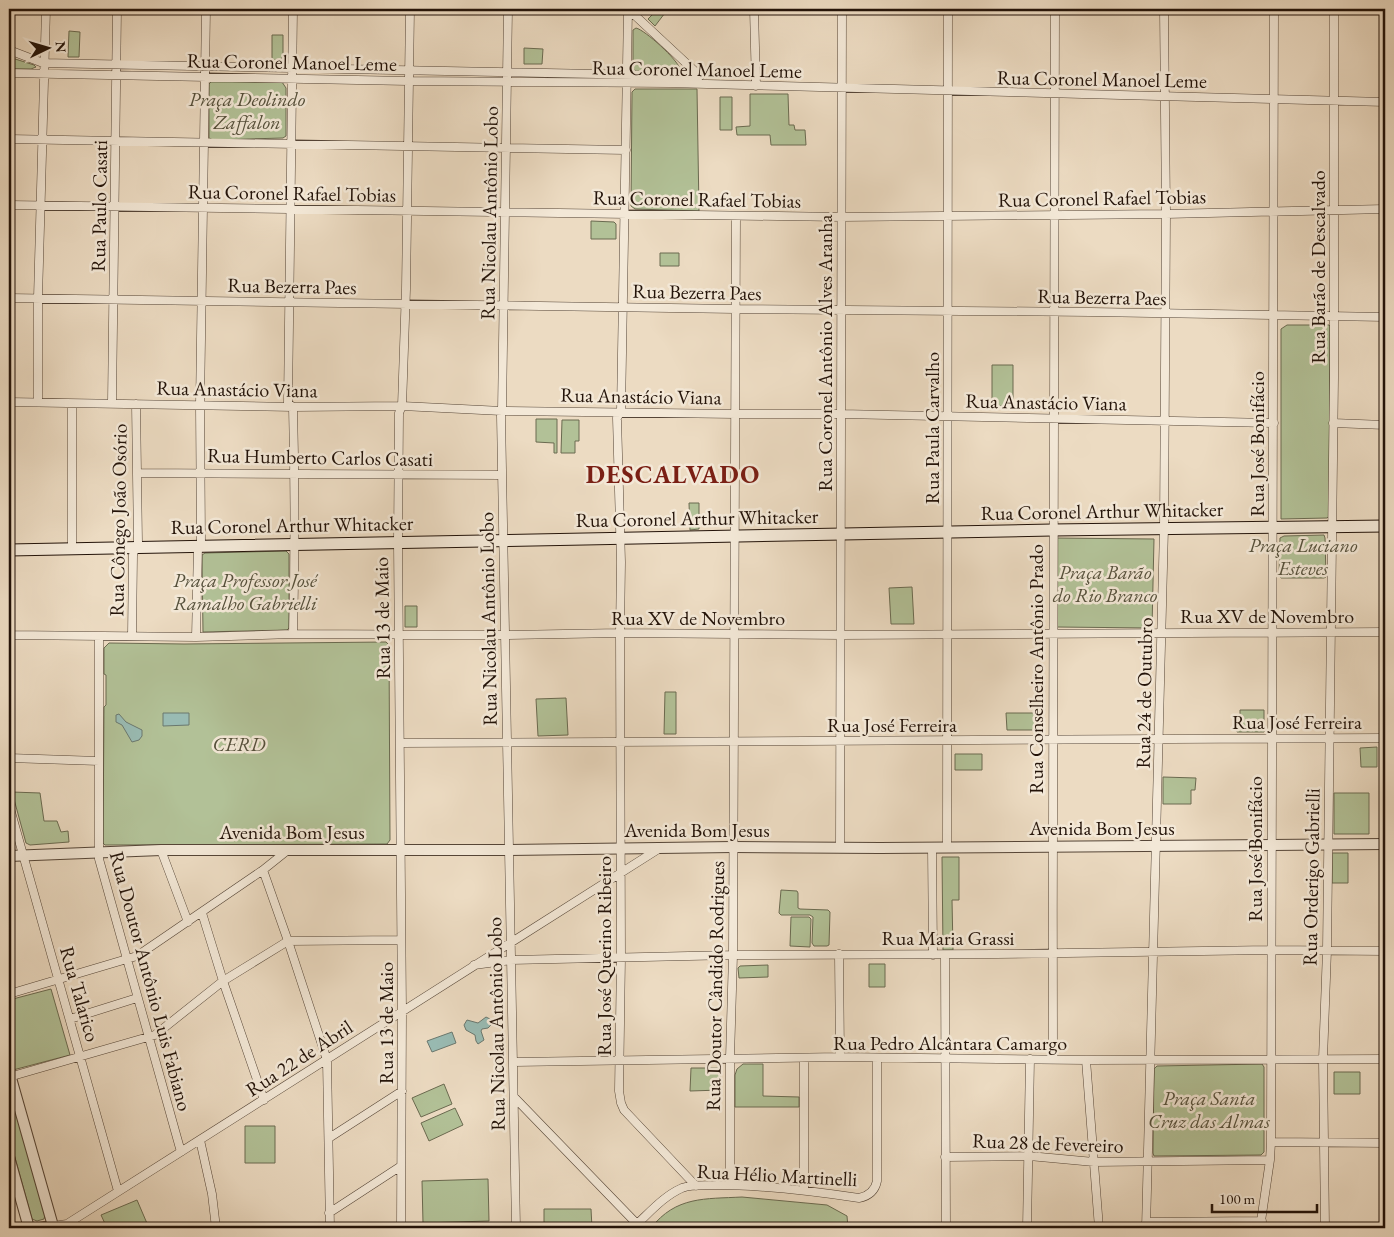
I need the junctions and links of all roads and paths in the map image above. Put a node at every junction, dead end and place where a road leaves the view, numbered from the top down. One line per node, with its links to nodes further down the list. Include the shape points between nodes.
1 (46, 9): 16 (street)
2 (117, 9): 17 (street, Rua Paulo Casati)
3 (206, 9): 18 (street)
4 (293, 9): 19 (street)
5 (410, 9): 20 (street, Rua 13 de Maio)
6 (508, 9): 23 (street, Rua Nicolau Antônio Lobo)
7 (628, 9): 25 (street); 28 (street, Rua José Querino Ribeiro)
8 (754, 9): 33 (street)
9 (842, 9): 34 (street, Rua Coronel Antônio Alves Aranha)
10 (948, 9): 35 (street, Rua Paula Carvalho)
11 (1055, 9): 36 (street, Rua Conselheiro Antônio Prado)
12 (1164, 9): 37 (street, Rua 24 de Outubro)
13 (1274, 9): 38 (street, Rua José Bonifácio)
14 (1334, 9): 39 (street, Rua Barão de Descalvado)
15 (9, 50): 16 (street)
16 (43, 63): 17 (street, Rua Coronel Manoel Leme); 22 (street)
17 (117, 64): 18 (street, Rua Coronel Manoel Leme); 24 (street, Rua Paulo Casati)
18 (204, 66): 19 (street, Rua Coronel Manoel Leme); 26 (street)
19 (291, 67): 20 (street, Rua Coronel Manoel Leme); 27 (street)
20 (409, 71): 23 (street, Rua Coronel Manoel Leme); 30 (street, Rua 13 de Maio)
21 (9, 73): 22 (street, Rua Coronel Manoel Leme)
22 (43, 73): 24 (street, Rua Coronel Manoel Leme); 42 (street)
23 (507, 73): 28 (street, Rua Coronel Manoel Leme); 31 (street, Rua Nicolau Antônio Lobo)
24 (117, 74): 26 (street, Rua Coronel Manoel Leme); 43 (street, Rua Paulo Casati)
25 (699, 76): 29 (street, Rua Coronel Manoel Leme); 32 (street)
26 (204, 77): 27 (street, Rua Coronel Manoel Leme); 44 (street)
27 (291, 78): 30 (street, Rua Coronel Manoel Leme); 45 (street)
28 (627, 79): 29 (street, Rua Coronel Manoel Leme); 31 (street, Rua Coronel Manoel Leme); 48 (street, Rua José Querino Ribeiro)
29 (680, 79): 32 (street, Rua Coronel Manoel Leme)
30 (408, 81): 31 (street, Rua Coronel Manoel Leme); 46 (street, Rua 13 de Maio)
31 (507, 82): 47 (street, Rua Nicolau Antônio Lobo)
32 (709, 84): 33 (street, Rua Coronel Manoel Leme)
33 (756, 86): 34 (street, Rua Coronel Manoel Leme)
34 (841, 88): 35 (street, Rua Coronel Manoel Leme); 64 (street, Rua Coronel Antônio Alves Aranha)
35 (947, 91): 36 (street, Rua Coronel Manoel Leme); 63 (street, Rua Paula Carvalho)
36 (1055, 94): 37 (street, Rua Coronel Manoel Leme); 60 (street, Rua Conselheiro Antônio Prado)
37 (1165, 97): 38 (street, Rua Coronel Manoel Leme); 61 (street, Rua 24 de Outubro)
38 (1274, 99): 39 (street, Rua Coronel Manoel Leme); 58 (street, Rua José Bonifácio)
39 (1335, 101): 40 (street, Rua Coronel Manoel Leme); 55 (street, Rua Barão de Descalvado)
40 (1385, 102)
41 (9, 139): 42 (street)
42 (41, 140): 43 (street); 50 (street)
43 (116, 142): 44 (street); 51 (street, Rua Paulo Casati)
44 (204, 143): 45 (street); 52 (street)
45 (291, 144): 46 (street); 53 (street)
46 (408, 146): 47 (street); 56 (street, Rua 13 de Maio)
47 (506, 148): 48 (street); 57 (street, Rua Nicolau Antônio Lobo)
48 (626, 150): 59 (street, Rua José Querino Ribeiro)
49 (9, 205): 50 (street, Rua Coronel Rafael Tobias)
50 (40, 206): 51 (street, Rua Coronel Rafael Tobias); 66 (street)
51 (115, 206): 52 (street, Rua Coronel Rafael Tobias); 67 (street, Rua Paulo Casati)
52 (203, 208): 53 (street, Rua Coronel Rafael Tobias); 68 (street)
53 (290, 209): 56 (street, Rua Coronel Rafael Tobias); 69 (street)
54 (1385, 209): 55 (street, Rua Coronel Rafael Tobias)
55 (1334, 210): 58 (street, Rua Coronel Rafael Tobias); 79 (street, Rua Barão de Descalvado)
56 (406, 212): 57 (street, Rua Coronel Rafael Tobias); 70 (street, Rua 13 de Maio)
57 (505, 212): 59 (street, Rua Coronel Rafael Tobias); 71 (street, Rua Nicolau Antônio Lobo)
58 (1273, 212): 61 (street, Rua Coronel Rafael Tobias); 78 (street, Rua José Bonifácio)
59 (625, 214): 62 (street, Rua Coronel Rafael Tobias); 72 (street, Rua José Querino Ribeiro)
60 (1055, 214): 61 (street, Rua Coronel Rafael Tobias); 63 (street, Rua Coronel Rafael Tobias); 76 (street, Rua Conselheiro Antônio Prado)
61 (1166, 214): 77 (street, Rua 24 de Outubro)
62 (736, 216): 64 (street, Rua Coronel Rafael Tobias); 73 (street, Rua Doutor Cândido Rodrigues)
63 (948, 216): 64 (street, Rua Coronel Rafael Tobias); 75 (street, Rua Paula Carvalho)
64 (841, 217): 74 (street, Rua Coronel Antônio Alves Aranha)
65 (9, 298): 66 (street, Rua Bezerra Paes)
66 (38, 298): 67 (street, Rua Bezerra Paes); 82 (street)
67 (114, 299): 68 (street, Rua Bezerra Paes); 83 (street, Rua Paulo Casati)
68 (202, 301): 69 (street, Rua Bezerra Paes); 86 (street)
69 (289, 303): 70 (street, Rua Bezerra Paes); 88 (street, via 288,403)
70 (405, 304): 71 (street, Rua Bezerra Paes); 87 (street, Rua 13 de Maio)
71 (504, 305): 72 (street, Rua Bezerra Paes); 89 (street, Rua Nicolau Antônio Lobo)
72 (624, 307): 73 (street, Rua Bezerra Paes); 90 (street, Rua José Querino Ribeiro)
73 (735, 309): 74 (street, Rua Bezerra Paes); 91 (street, Rua Doutor Cândido Rodrigues)
74 (842, 310): 75 (street, Rua Bezerra Paes); 92 (street, Rua Coronel Antônio Alves Aranha)
75 (948, 311): 76 (street, Rua Bezerra Paes); 93 (street, Rua Paula Carvalho)
76 (1055, 313): 77 (street, Rua Bezerra Paes); 94 (street, Rua Conselheiro Antônio Prado)
77 (1165, 314): 78 (street, Rua Bezerra Paes); 95 (street, Rua 24 de Outubro)
78 (1273, 315): 79 (street, Rua Bezerra Paes); 96 (street, Rua José Bonifácio)
79 (1334, 317): 80 (street, Rua Bezerra Paes); 97 (street, Rua Barão de Descalvado)
80 (1385, 317)
81 (9, 402): 82 (street, Rua Anastácio Viana)
82 (38, 402): 84 (street, Rua Anastácio Viana)
83 (112, 403): 84 (street, Rua Anastácio Viana); 85 (street, Rua Anastácio Viana)
84 (72, 404): 119 (street)
85 (136, 404): 86 (street, Rua Anastácio Viana); 100 (street, Rua Cônego João Osório)
86 (200, 405): 88 (street, Rua Anastácio Viana); 99 (street)
87 (402, 406): 88 (street, Rua Anastácio Viana); 89 (street, Rua Anastácio Viana); 102 (street, Rua 13 de Maio, via 399,413)
88 (293, 407): 101 (street)
89 (502, 411): 90 (street, Rua Anastácio Viana); 103 (street, Rua Nicolau Antônio Lobo)
90 (621, 412): 91 (street, Rua Anastácio Viana); 113 (street, Rua José Querino Ribeiro, via 617,418)
91 (735, 414): 92 (street, Rua Anastácio Viana); 112 (street, Rua Doutor Cândido Rodrigues)
92 (841, 414): 93 (street, Rua Anastácio Viana); 111 (street, Rua Coronel Antônio Alves Aranha)
93 (948, 417): 94 (street, Rua Anastácio Viana); 110 (street, Rua Paula Carvalho)
94 (1053, 418): 95 (street, Rua Anastácio Viana); 109 (street, Rua Conselheiro Antônio Prado)
95 (1165, 420): 96 (street, Rua Anastácio Viana); 108 (street, Rua 24 de Outubro)
96 (1274, 423): 107 (street, Rua José Bonifácio)
97 (1332, 423): 98 (street); 105 (street, Rua Barão de Descalvado)
98 (1385, 425)
99 (200, 472): 100 (street, Rua Humberto Carlos Casati); 101 (street, Rua Humberto Carlos Casati); 117 (street, via 201,542)
100 (138, 473): 118 (street, Rua Cônego João Osório, via 138,543)
101 (295, 473): 102 (street, Rua Humberto Carlos Casati); 116 (street)
102 (398, 474): 103 (street, Rua Humberto Carlos Casati); 115 (street, Rua 13 de Maio)
103 (502, 475): 114 (street, Rua Nicolau Antônio Lobo)
104 (9, 497): 120 (street)
105 (1332, 526): 106 (main road, Rua Coronel Arthur Whitacker); 107 (main road, Rua Coronel Arthur Whitacker); 121 (street, Rua Orderigo Gabrielli)
106 (1385, 526)
107 (1273, 527): 108 (main road, Rua Coronel Arthur Whitacker); 125 (street, Rua José Bonifácio)
108 (1164, 528): 109 (main road, Rua Coronel Arthur Whitacker); 124 (street, Rua 24 de Outubro)
109 (1052, 530): 110 (main road, Rua Coronel Arthur Whitacker); 129 (street, Rua Conselheiro Antônio Prado)
110 (948, 533): 111 (main road, Rua Coronel Arthur Whitacker); 128 (street, Rua Paula Carvalho)
111 (840, 534): 112 (main road, Rua Coronel Arthur Whitacker); 133 (street, Rua Coronel Antônio Alves Aranha)
112 (734, 535): 113 (main road, Rua Coronel Arthur Whitacker); 127 (street, Rua Doutor Cândido Rodrigues)
113 (621, 537): 114 (main road, Rua Coronel Arthur Whitacker); 123 (street, Rua José Querino Ribeiro)
114 (502, 540): 115 (main road, Rua Coronel Arthur Whitacker); 132 (street, Rua Nicolau Antônio Lobo)
115 (398, 542): 116 (main road, Rua Coronel Arthur Whitacker); 131 (street, Rua 13 de Maio)
116 (296, 544): 117 (main road, Rua Coronel Arthur Whitacker); 126 (street)
117 (198, 546): 118 (main road, Rua Coronel Arthur Whitacker); 136 (street)
118 (135, 548): 119 (main road, Rua Coronel Arthur Whitacker); 135 (street, Rua Cônego João Osório)
119 (72, 549): 120 (main road, Rua Coronel Arthur Whitacker)
120 (9, 550): 130 (street)
121 (1330, 632): 122 (street, Rua XV de Novembro); 125 (street, Rua XV de Novembro); 139 (street, Rua Orderigo Gabrielli)
122 (1385, 632)
123 (620, 633): 127 (street, Rua XV de Novembro); 132 (street, Rua XV de Novembro); 145 (street, Rua José Querino Ribeiro)
124 (1161, 633): 125 (street, Rua XV de Novembro); 129 (street, Rua XV de Novembro); 141 (street, Rua 24 de Outubro)
125 (1272, 633): 138 (street, Rua José Bonifácio)
126 (293, 634): 131 (street, Rua XV de Novembro); 136 (street, Rua XV de Novembro)
127 (734, 634): 133 (street, Rua XV de Novembro); 146 (street, Rua Doutor Cândido Rodrigues)
128 (948, 634): 129 (street, Rua XV de Novembro); 133 (street, Rua XV de Novembro); 143 (street, Rua Paula Carvalho)
129 (1052, 634): 144 (street, Rua Conselheiro Antônio Prado)
130 (10, 635): 134 (street, Rua XV de Novembro); 137 (street)
131 (400, 635): 132 (street, Rua XV de Novembro); 147 (street, Rua 13 de Maio)
132 (505, 635): 148 (street, Rua Nicolau Antônio Lobo)
133 (841, 635): 142 (street, Rua Coronel Antônio Alves Aranha)
134 (99, 636): 135 (street, Rua XV de Novembro); 150 (street, Rua Doutor Antônio Luis Fabiano)
135 (132, 636): 136 (street, Rua XV de Novembro)
136 (196, 637)
137 (9, 727)
138 (1272, 738): 139 (street, Rua José Ferreira); 141 (street, Rua José Ferreira); 155 (street, Rua José Bonifácio)
139 (1329, 738): 140 (street, Rua José Ferreira); 152 (street, Rua Orderigo Gabrielli)
140 (1385, 738)
141 (1159, 739): 144 (street, Rua José Ferreira); 154 (street, Rua 24 de Outubro)
142 (841, 741): 143 (street, Rua José Ferreira); 146 (street, Rua José Ferreira); 158 (street, Rua Coronel Antônio Alves Aranha)
143 (947, 741): 144 (street, Rua José Ferreira); 160 (street, Rua Paula Carvalho)
144 (1052, 741): 156 (street, Rua Conselheiro Antônio Prado)
145 (620, 742): 146 (street, Rua José Ferreira); 148 (street, Rua José Ferreira); 161 (street, Rua José Querino Ribeiro)
146 (733, 742): 157 (street, Rua Doutor Cândido Rodrigues)
147 (400, 743): 148 (street, Rua José Ferreira); 165 (street, Rua 13 de Maio)
148 (507, 744): 166 (street, Rua Nicolau Antônio Lobo)
149 (9, 758): 150 (street)
150 (99, 761): 167 (street, Rua Doutor Antônio Luis Fabiano)
151 (9, 805): 168 (street, Rua Talarico)
152 (1328, 844): 153 (street, Avenida Bom Jesus); 155 (street, Avenida Bom Jesus); 178 (street, Rua Orderigo Gabrielli)
153 (1385, 844)
154 (1156, 845): 155 (street, Avenida Bom Jesus); 156 (street, Avenida Bom Jesus); 179 (street, Rua 24 de Outubro)
155 (1272, 845): 177 (street, Rua José Bonifácio)
156 (1053, 846): 160 (street, Avenida Bom Jesus); 181 (street, Rua Conselheiro Antônio Prado)
157 (733, 847): 158 (street, Avenida Bom Jesus); 162 (street, Avenida Bom Jesus); 183 (street, Rua Doutor Cândido Rodrigues)
158 (840, 847): 159 (street, Avenida Bom Jesus)
159 (932, 847): 160 (street, Avenida Bom Jesus); 184 (street)
160 (947, 847)
161 (620, 848): 162 (street, Avenida Bom Jesus); 166 (street, Avenida Bom Jesus); 171 (street, Rua José Querino Ribeiro)
162 (660, 848): 171 (street, Rua 22 de Abril)
163 (160, 850): 164 (street, Avenida Bom Jesus); 167 (street, Avenida Bom Jesus); 173 (street)
164 (288, 850): 165 (street, Avenida Bom Jesus); 170 (street)
165 (401, 850): 166 (street, Avenida Bom Jesus); 174 (street, Rua 13 de Maio)
166 (509, 850): 176 (street, Rua Nicolau Antônio Lobo)
167 (99, 852): 168 (street, Avenida Bom Jesus); 188 (street, Rua Doutor Antônio Luis Fabiano, via 98,859)
168 (22, 854): 169 (street, Avenida Bom Jesus); 190 (street, Rua Talarico)
169 (9, 856)
170 (263, 870): 172 (street); 175 (street)
171 (621, 872): 176 (street, Rua 22 de Abril); 186 (street, Rua José Querino Ribeiro)
172 (202, 913): 173 (street); 191 (street)
173 (188, 922): 188 (street)
174 (401, 940): 175 (street); 194 (street, Rua 13 de Maio)
175 (288, 941): 191 (street); 208 (street)
176 (510, 941): 187 (street, Rua Nicolau Antônio Lobo); 189 (street, Rua 22 de Abril)
177 (1270, 950): 178 (street, Rua Maria Grassi); 179 (street, Rua Maria Grassi); 211 (street, Rua José Bonifácio)
178 (1327, 950): 180 (street, Rua Maria Grassi); 206 (street, Rua Orderigo Gabrielli)
179 (1152, 951): 181 (street, Rua Maria Grassi); 210 (street, Rua 24 de Outubro)
180 (1385, 951)
181 (1053, 953): 185 (street, Rua Maria Grassi); 205 (street, Rua Conselheiro Antônio Prado)
182 (839, 954): 183 (street, Rua Maria Grassi); 184 (street, Rua Maria Grassi); 198 (street)
183 (733, 955): 186 (street, Rua Maria Grassi); 199 (street, Rua Doutor Cândido Rodrigues)
184 (933, 955): 185 (street, Rua Maria Grassi)
185 (945, 955): 201 (street)
186 (621, 957): 187 (street, Rua Maria Grassi); 202 (street, Rua José Querino Ribeiro)
187 (511, 960): 189 (street, Rua Maria Grassi); 212 (street, Rua Nicolau Antônio Lobo)
188 (126, 961): 190 (street); 193 (street, Rua Doutor Antônio Luis Fabiano)
189 (474, 965): 194 (street, Rua 22 de Abril)
190 (59, 980): 192 (street); 195 (street, Rua Talarico)
191 (223, 981): 196 (street, via 155,1035); 216 (street)
192 (9, 994)
193 (137, 998): 195 (street); 196 (street, Rua Doutor Antônio Luis Fabiano)
194 (402, 1011): 208 (street, Rua 22 de Abril); 214 (street, Rua 13 de Maio)
195 (70, 1019): 197 (street, Rua Talarico)
196 (148, 1037): 197 (street); 222 (street, Rua Doutor Antônio Luis Fabiano)
197 (81, 1057): 213 (street); 233 (street, Rua Talarico)
198 (840, 1057): 200 (street, Rua Pedro Alcântara Camargo); 203 (street, Rua Pedro Alcântara Camargo)
199 (730, 1058): 202 (street, Rua Pedro Alcântara Camargo); 203 (street, Rua Pedro Alcântara Camargo); 230 (street, Rua Doutor Cândido Rodrigues)
200 (877, 1058): 201 (street, Rua Pedro Alcântara Camargo); 232 (street, Rua Hélio Martinelli, via 876,1188 859,1198)
201 (946, 1058): 204 (street, Rua Pedro Alcântara Camargo); 225 (street)
202 (619, 1059): 212 (street, Rua Pedro Alcântara Camargo); 231 (street, Rua José Querino Ribeiro, via 620,1098 624,1110)
203 (804, 1059): 232 (street)
204 (1030, 1059): 205 (street, Rua Pedro Alcântara Camargo); 223 (street)
205 (1053, 1059): 209 (street, Rua Pedro Alcântara Camargo)
206 (1323, 1059): 207 (street, Rua Pedro Alcântara Camargo); 211 (street, Rua Pedro Alcântara Camargo); 220 (street, Rua Orderigo Gabrielli)
207 (1385, 1059)
208 (327, 1060): 216 (street, Rua 22 de Abril); 217 (street)
209 (1086, 1060): 210 (street, Rua Pedro Alcântara Camargo); 227 (street)
210 (1150, 1060): 211 (street, Rua Pedro Alcântara Camargo); 228 (street, Rua 24 de Outubro)
211 (1271, 1060): 219 (street, Rua José Bonifácio)
212 (514, 1062): 215 (street, Rua Nicolau Antônio Lobo)
213 (9, 1075): 239 (street)
214 (402, 1091): 217 (street); 229 (street, Rua 13 de Maio)
215 (514, 1097): 238 (street); 245 (street, Rua Nicolau Antônio Lobo)
216 (264, 1100): 218 (street, Rua 22 de Abril)
217 (329, 1138): 234 (street)
218 (200, 1140): 222 (street, Rua 22 de Abril); 242 (street)
219 (1271, 1142): 220 (street); 226 (street, Rua José Bonifácio)
220 (1323, 1142): 221 (street); 249 (street, Rua Orderigo Gabrielli)
221 (1385, 1143)
222 (181, 1152): 233 (street, Rua 22 de Abril)
223 (1029, 1156): 225 (street, Rua 28 de Fevereiro); 227 (street, Rua 28 de Fevereiro); 247 (street)
224 (9, 1157): 240 (street)
225 (945, 1157): 246 (street)
226 (1270, 1160): 228 (street, Rua 28 de Fevereiro); 235 (street, Rua José Bonifácio)
227 (1094, 1162): 228 (street, Rua 28 de Fevereiro); 248 (street)
228 (1148, 1162): 236 (street, Rua 24 de Outubro)
229 (401, 1166): 234 (street); 244 (street, Rua 13 de Maio)
230 (730, 1185): 231 (street, Rua Hélio Martinelli); 232 (street, Rua Hélio Martinelli)
231 (696, 1186): 238 (street, Rua Hélio Martinelli, via 672,1193)
232 (804, 1190)
233 (118, 1191): 239 (street, Rua 22 de Abril, via 66,1224)
234 (329, 1213): 243 (street)
235 (1261, 1224): 237 (street)
236 (1146, 1225): 237 (street)
237 (1173, 1225)
238 (637, 1226)
239 (54, 1227): 241 (street)
240 (28, 1228)
241 (40, 1228)
242 (216, 1228)
243 (330, 1228)
244 (401, 1228)
245 (516, 1228)
246 (946, 1228)
247 (1027, 1228)
248 (1099, 1228)
249 (1325, 1228)

